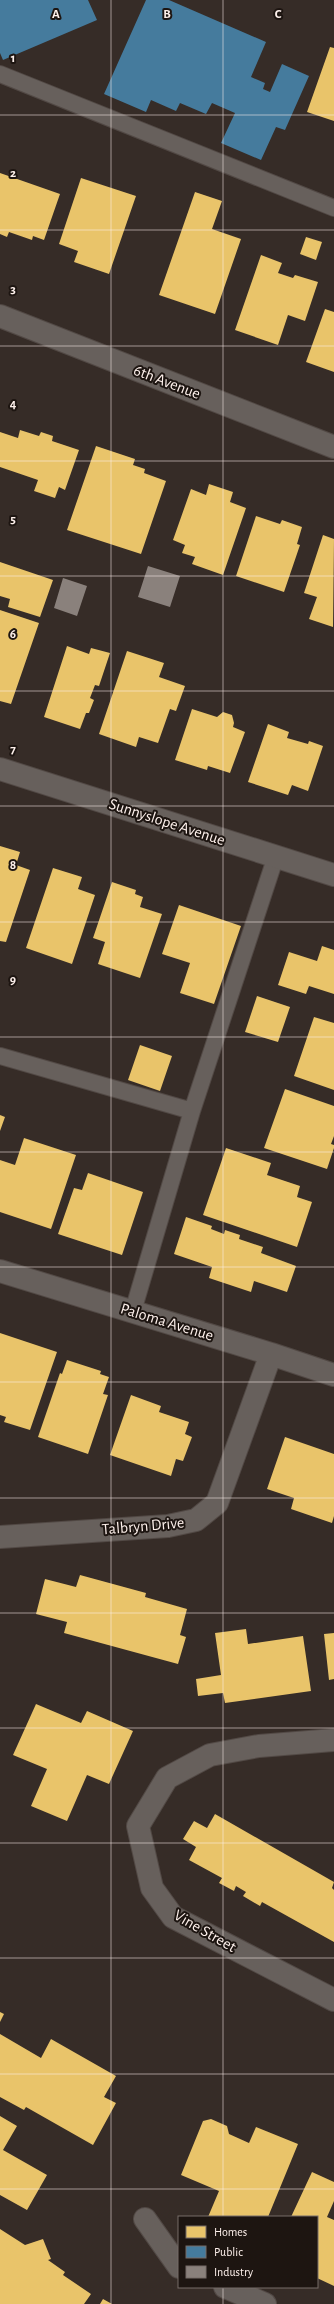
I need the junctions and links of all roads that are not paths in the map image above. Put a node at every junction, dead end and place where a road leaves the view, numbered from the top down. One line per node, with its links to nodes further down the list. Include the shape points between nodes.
1 (0, 74): 2 (lane)
2 (334, 208)
3 (0, 316): 4 (street, 6th Avenue)
4 (334, 447)
5 (0, 768): 6 (street, Sunnyslope Avenue)
6 (276, 856): 7 (street, Sunnyslope Avenue); 9 (lane)
7 (334, 875)
8 (0, 1056): 9 (lane)
9 (192, 1111): 11 (lane)
10 (0, 1271): 11 (street, Paloma Avenue)
11 (132, 1311): 12 (street, Paloma Avenue)
12 (271, 1354): 13 (street, Paloma Avenue); 14 (street, Talbryn Drive, via 217,1503 196,1520 168,1526)
13 (332, 1367)
14 (0, 1536)
15 (334, 1740): 16 (street, Vine Street, via 259,1746 210,1755 167,1778 138,1826 152,1888 173,1917)
16 (334, 2000)
17 (145, 2219): 18 (street)
18 (178, 2266)
19 (227, 2288): 20 (street)
20 (265, 2304)

